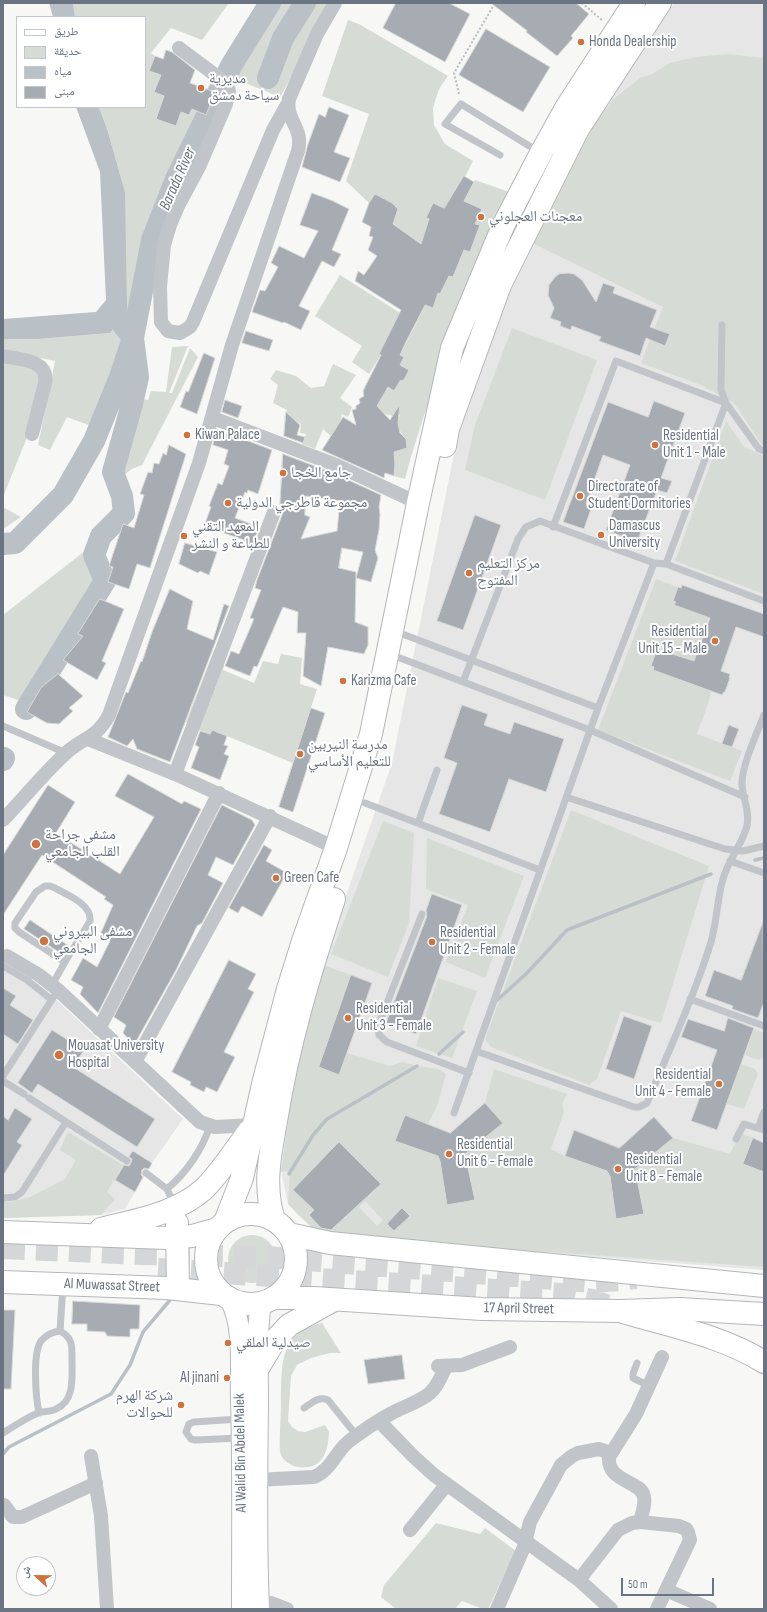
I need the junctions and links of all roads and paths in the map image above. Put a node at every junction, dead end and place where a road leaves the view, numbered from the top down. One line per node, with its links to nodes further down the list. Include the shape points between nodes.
1 (335, 3): 9 (street, via 317,34 288,99)
2 (495, 3): 8 (path, via 454,73)
3 (582, 3): 6 (path)
4 (634, 3): 6 (main road)
5 (660, 3): 24 (main road, via 578,129 500,285 448,429)
6 (616, 32): 10 (main road, via 566,108)
7 (179, 48): 9 (street, via 223,81 229,91 226,104 199,167 178,206 164,245 160,316 164,327 174,333 185,331 192,322 273,130)
8 (461, 104): 10 (lane); 11 (lane, via 445,124)
9 (288, 105): 15 (street, via 290,116 300,135 300,143 232,345)
10 (541, 153): 18 (main road, via 503,226 452,348)
11 (500, 155)
12 (722, 325): 14 (lane, via 721,390)
13 (3, 356): 16 (street, via 34,362 44,370 45,383)
14 (726, 403): 17 (lane, via 759,449); 20 (lane, via 616,361); 22 (lane)
15 (212, 418): 18 (street, via 336,465); 32 (street, via 199,463 109,715 100,729)
16 (32, 434)
17 (764, 451)
18 (418, 503): 44 (main road, via 371,734)
19 (274, 512): 35 (street)
20 (553, 526): 21 (lane); 26 (lane, via 540,521 526,527 518,539)
21 (654, 563): 22 (lane); 28 (lane)
22 (666, 564): 23 (lane)
23 (764, 601)
24 (405, 635): 25 (main road); 26 (lane)
25 (400, 658): 27 (lane); 39 (main road, via 380,758)
26 (471, 660): 27 (lane); 28 (lane)
27 (463, 682): 31 (lane)
28 (598, 708): 31 (lane)
29 (764, 715): 38 (lane, via 744,768 742,784)
30 (3, 726): 33 (lane)
31 (590, 730): 37 (lane); 38 (lane)
32 (88, 739): 33 (street); 35 (street)
33 (66, 753): 41 (street)
34 (437, 770): 42 (lane)
35 (175, 774): 36 (street)
36 (219, 793): 40 (street); 55 (street)
37 (566, 797): 45 (lane, via 725,850); 47 (lane)
38 (745, 797): 45 (lane, via 748,810 747,825)
39 (365, 803): 42 (lane); 74 (main road, via 306,986 282,1082 267,1179 269,1200)
40 (270, 816): 44 (street); 57 (street)
41 (3, 820)
42 (418, 823): 47 (lane)
43 (764, 846): 45 (lane)
44 (336, 848): 65 (main road, via 288,989)
45 (736, 851): 46 (lane)
46 (730, 861): 48 (lane); 53 (lane, via 723,879 711,940)
47 (540, 870): 56 (lane)
48 (764, 873)
49 (422, 914): 59 (lane, via 378,1026 380,1035 388,1042)
50 (5, 961): 52 (street)
51 (65, 962): 51 (lane, via 90,921 90,914 72,898 55,888 45,886 36,892 15,923 15,928); 52 (lane)
52 (54, 992): 55 (street); 58 (lane)
53 (690, 999): 54 (lane); 56 (lane, via 647,1103 639,1107)
54 (764, 1026)
55 (99, 1029): 57 (street)
56 (476, 1051): 59 (lane)
57 (135, 1062): 66 (street, via 200,1122)
58 (6, 1066): 60 (lane)
59 (468, 1073): 63 (lane)
60 (3, 1076)
61 (3, 1081): 64 (lane)
62 (764, 1112): 67 (lane)
63 (454, 1113)
64 (66, 1122): 69 (lane); 71 (lane, via 22,1192 15,1197)
65 (254, 1125): 66 (street); 72 (main road, via 211,1181 194,1197); 73 (main road, via 242,1178)
66 (210, 1126): 72 (lane, via 201,1149 177,1180)
67 (761, 1129): 68 (lane, via 744,1124)
68 (736, 1139)
69 (127, 1161)
70 (146, 1173): 72 (lane)
71 (3, 1198)
72 (171, 1198): 76 (main road); 77 (main road)
73 (221, 1225): 74 (main road, via 234,1217 249,1214 265,1216); 77 (main road, via 203,1234); 82 (main road, via 207,1247 206,1262 214,1286)
74 (281, 1227): 80 (main road, via 330,1243); 84 (main road, via 293,1244 296,1254 294,1269 289,1284)
75 (3, 1232): 76 (main road)
76 (81, 1235): 77 (main road)
77 (178, 1238): 81 (main road)
78 (3, 1282): 79 (main road, Al Muwassat Street)
79 (63, 1284): 81 (main road, Al Muwassat Street); 87 (lane)
80 (764, 1286)
81 (178, 1289): 82 (main road, Al Muwassat Street)
82 (226, 1297): 84 (main road, via 245,1304); 97 (main road, Al Walid Bin Abdel Malek, via 235,1308 239,1328)
83 (334, 1300): 84 (main road, 17 April Street); 85 (main road, 17 April Street, via 482,1309); 92 (main road, via 290,1325 275,1340)
84 (268, 1301): 92 (main road, Al Walid Bin Abdel Malek, via 257,1333)
85 (620, 1311): 86 (main road, 17 April Street, via 680,1308); 90 (main road, via 723,1341)
86 (764, 1314)
87 (60, 1331): 95 (lane, via 44,1338 37,1353 36,1397); 95 (lane, via 70,1340 71,1394 66,1403 56,1410)
88 (510, 1347): 96 (street, via 471,1362 442,1366 438,1384 430,1393)
89 (662, 1357): 93 (street)
90 (764, 1362)
91 (638, 1363): 93 (lane, via 633,1378)
92 (258, 1368): 102 (main road, Al Walid Bin Abdel Malek)
93 (648, 1386): 100 (street, via 636,1414)
94 (304, 1408): 99 (lane, via 316,1400 328,1400)
95 (39, 1413): 98 (lane)
96 (379, 1421): 99 (street); 104 (street, via 413,1456)
97 (242, 1428): 97 (lane, via 194,1422 186,1432 195,1440); 111 (main road, Al Walid Bin Abdel Malek)
98 (3, 1434)
99 (357, 1436): 102 (street, via 342,1448 322,1474 314,1477)
100 (611, 1453): 106 (street, via 609,1462 613,1472 644,1495); 108 (street, via 599,1449 578,1453 561,1465 530,1522)
101 (90, 1456): 103 (street)
102 (256, 1480): 111 (main road, Al Walid Bin Abdel Malek)
103 (96, 1483): 105 (street, via 22,1517 13,1517); 112 (street, via 106,1572)
104 (447, 1484): 107 (street); 108 (street)
105 (4, 1505)
106 (640, 1522): 109 (street, via 618,1530); 110 (street, via 679,1526 686,1529 690,1536)
107 (410, 1530)
108 (525, 1541): 109 (street); 114 (street)
109 (579, 1580): 115 (street)
110 (666, 1590): 116 (street); 117 (street)
111 (253, 1607): 113 (street, via 271,1603)
112 (107, 1609)
113 (287, 1609)
114 (496, 1609)
115 (611, 1609)
116 (658, 1609)
117 (710, 1609)

